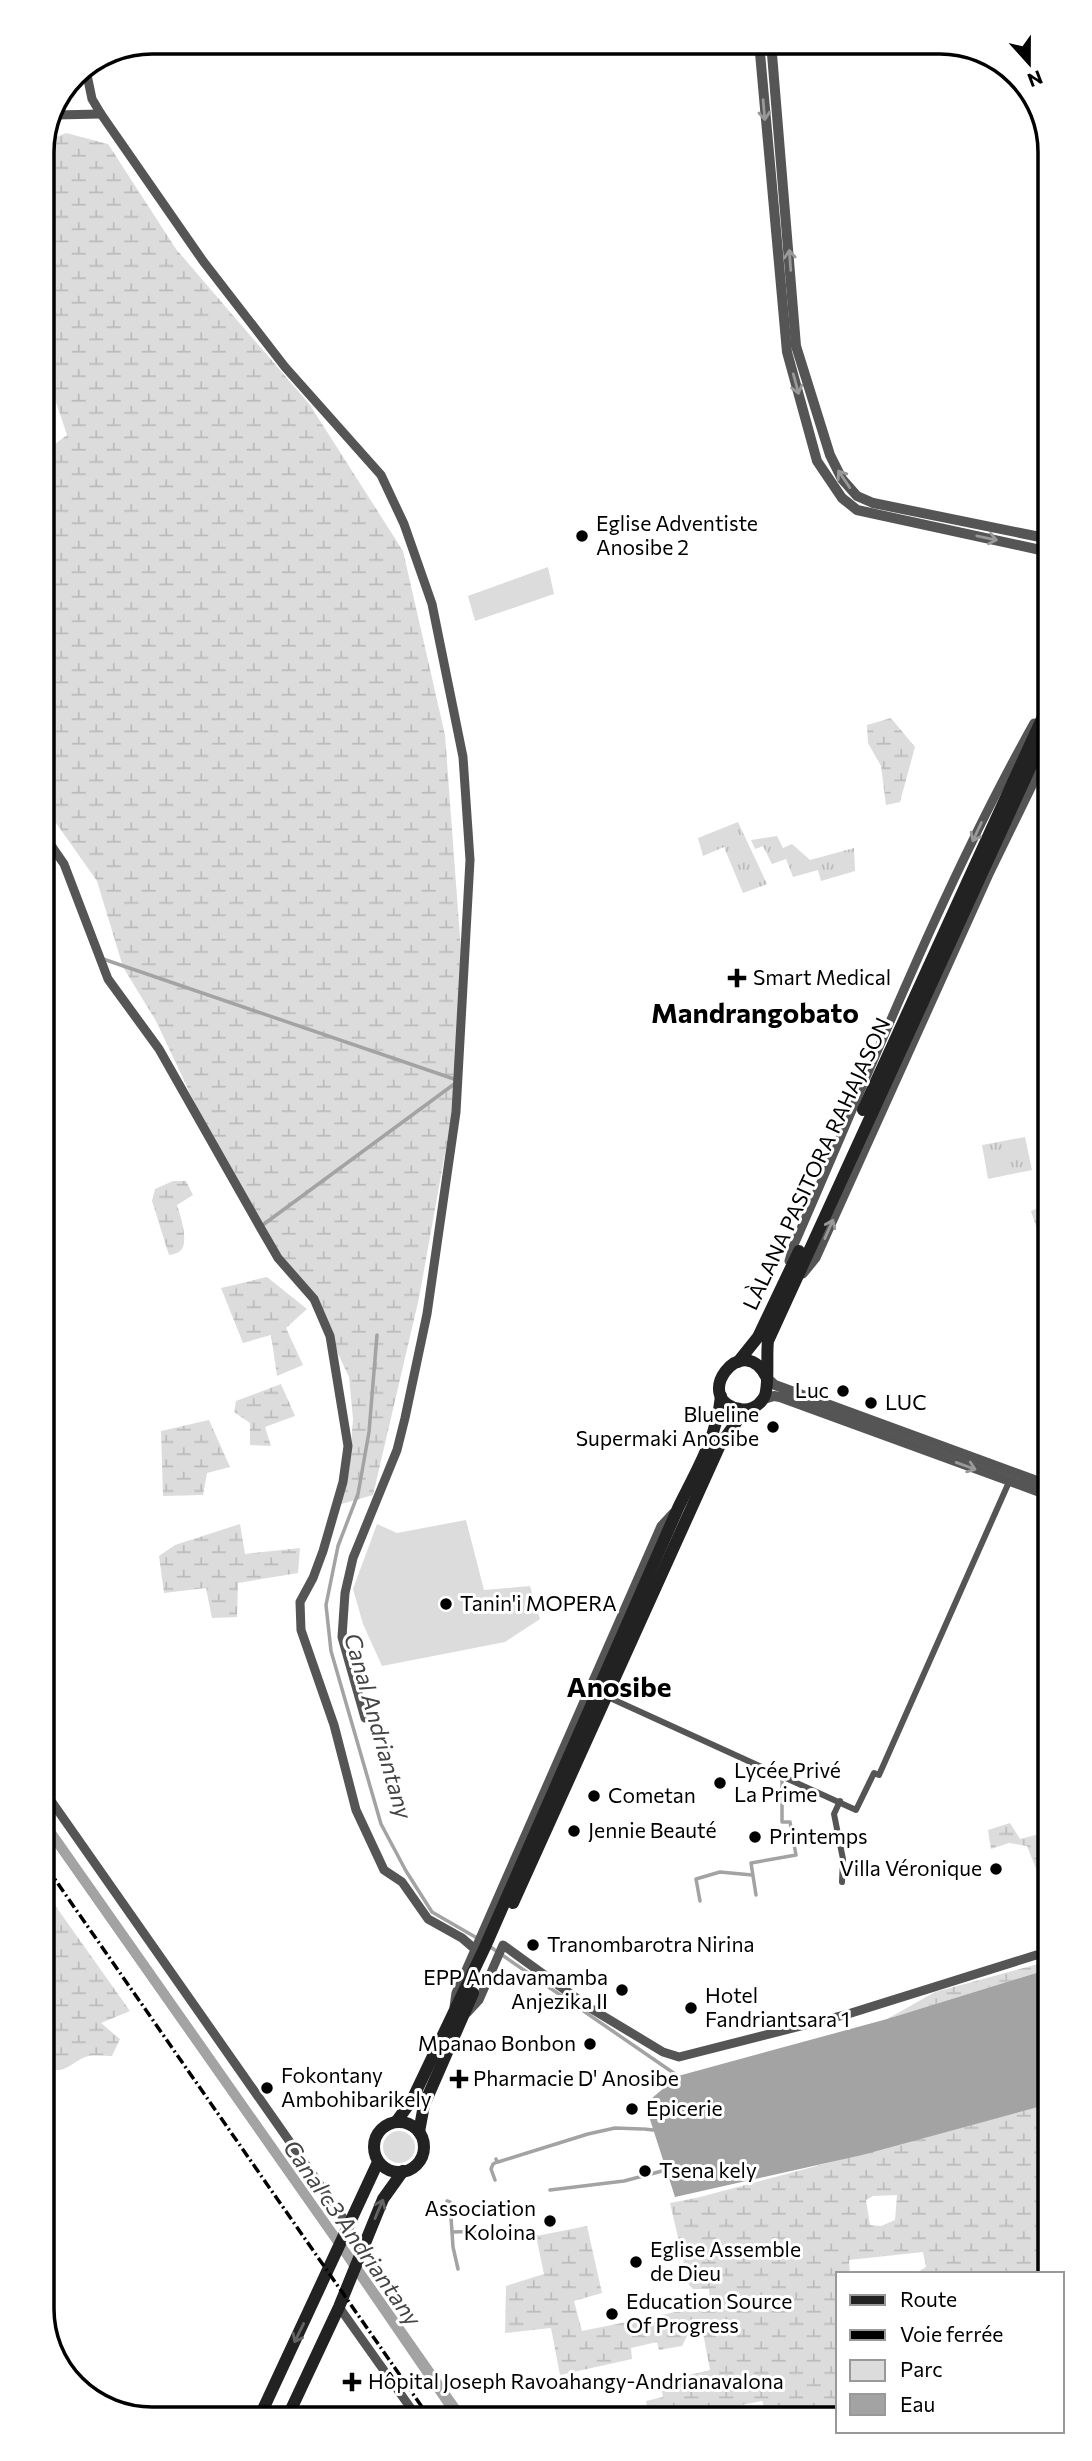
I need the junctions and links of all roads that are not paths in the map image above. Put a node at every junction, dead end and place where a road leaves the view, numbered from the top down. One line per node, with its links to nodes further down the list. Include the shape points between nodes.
1 (760, 54): 7 (street, one-way to 7, via 787,352 817,461 842,498 857,510)
2 (772, 54): 6 (street, one-way to 2, via 873,503 857,496 842,479 796,346)
3 (88, 79): 4 (street)
4 (101, 114): 5 (street); 22 (street, via 202,261 285,367 381,475 432,604 463,757 470,860 456,1112 427,1314 405,1418 397,1450 353,1558 345,1593 342,1637)
5 (62, 115)
6 (1038, 537)
7 (1038, 549)
8 (1038, 727): 12 (main road, LÀLANA PASITORA RAHAJASON, one-way to 12)
9 (1038, 750): 12 (main road, LÀLANA PASITORA RAHAJASON)
10 (1038, 773): 12 (street, one-way to 10, via 816,1258)
11 (54, 850): 27 (street, via 64,864 108,979 159,1049 278,1258 314,1299 330,1336 348,1446 325,1543 300,1602 301,1630 334,1725 356,1810 384,1870 402,1882 428,1919)
12 (788, 1285): 13 (main road, LÀLANA PASITORA RAHAJASON); 14 (main road, LÀLANA PASITORA RAHAJASON, via 768,1341)
13 (738, 1362): 14 (main road, via 758,1366); 15 (main road, via 721,1375)
14 (767, 1378): 16 (main road); 18 (street, via 775,1385)
15 (721, 1396): 17 (main road, via 731,1406); 26 (main road, via 710,1442)
16 (764, 1399): 17 (main road); 19 (street, one-way to 19, via 780,1397)
17 (745, 1410): 26 (main road, via 720,1445 688,1511)
18 (1038, 1481)
19 (1009, 1482): 20 (street); 23 (street, via 878,1775 874,1773 856,1810)
20 (1038, 1492)
21 (610, 1698): 23 (street)
22 (365, 1718)
23 (839, 1801): 25 (street, via 834,1814 841,1842)
24 (54, 1805): 34 (street)
25 (842, 1881)
26 (495, 1936): 27 (main road); 28 (street, via 590,2008 679,2057 848,2014)
27 (486, 1950): 29 (main road)
28 (1038, 1954)
29 (456, 2018): 30 (main road); 31 (main road, via 424,2105)
30 (396, 2122): 31 (main road); 32 (main road, via 376,2137 374,2151)
31 (419, 2132): 33 (main road, via 421,2157)
32 (379, 2162): 33 (main road, via 389,2170); 34 (main road)
33 (403, 2171): 35 (main road, one-way to 33, via 383,2199)
34 (348, 2225): 36 (main road, one-way to 36)
35 (339, 2307): 37 (main road); 38 (street)
36 (264, 2407)
37 (292, 2407)
38 (410, 2407)

